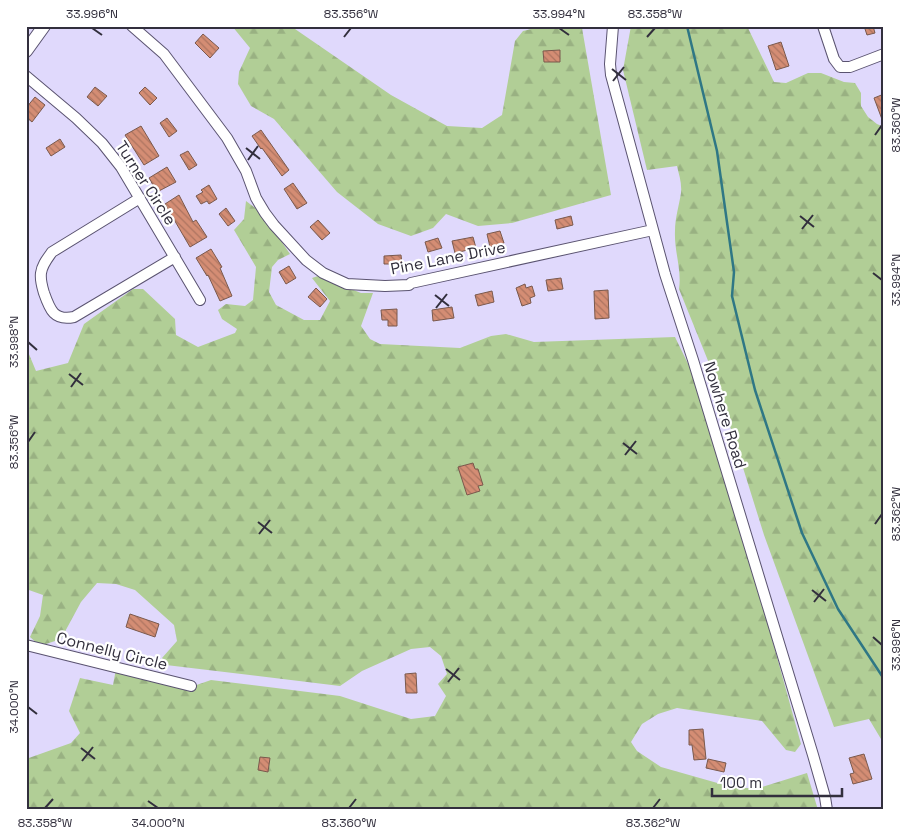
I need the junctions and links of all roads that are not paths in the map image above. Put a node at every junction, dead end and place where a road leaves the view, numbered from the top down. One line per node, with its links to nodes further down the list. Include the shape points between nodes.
1 (44, 26): 5 (main road)
2 (132, 26): 9 (street, Pine Lane Drive, via 164,54 227,138 246,171 256,198 274,225 306,260 347,284 409,285)
3 (613, 26): 9 (street, Nowhere Road, via 611,75)
4 (824, 26): 6 (street, via 834,59 840,67)
5 (26, 51)
6 (884, 54)
7 (26, 76): 8 (street, Turner Circle, via 102,143 121,166)
8 (140, 198): 10 (street, Turner Circle); 10 (street, via 52,252 41,272 49,307 65,319 74,317)
9 (653, 230): 14 (street, Nowhere Road)
10 (175, 256): 11 (street, Turner Circle)
11 (200, 300)
12 (26, 644): 13 (street, Connelly Circle)
13 (191, 686)
14 (827, 810)

